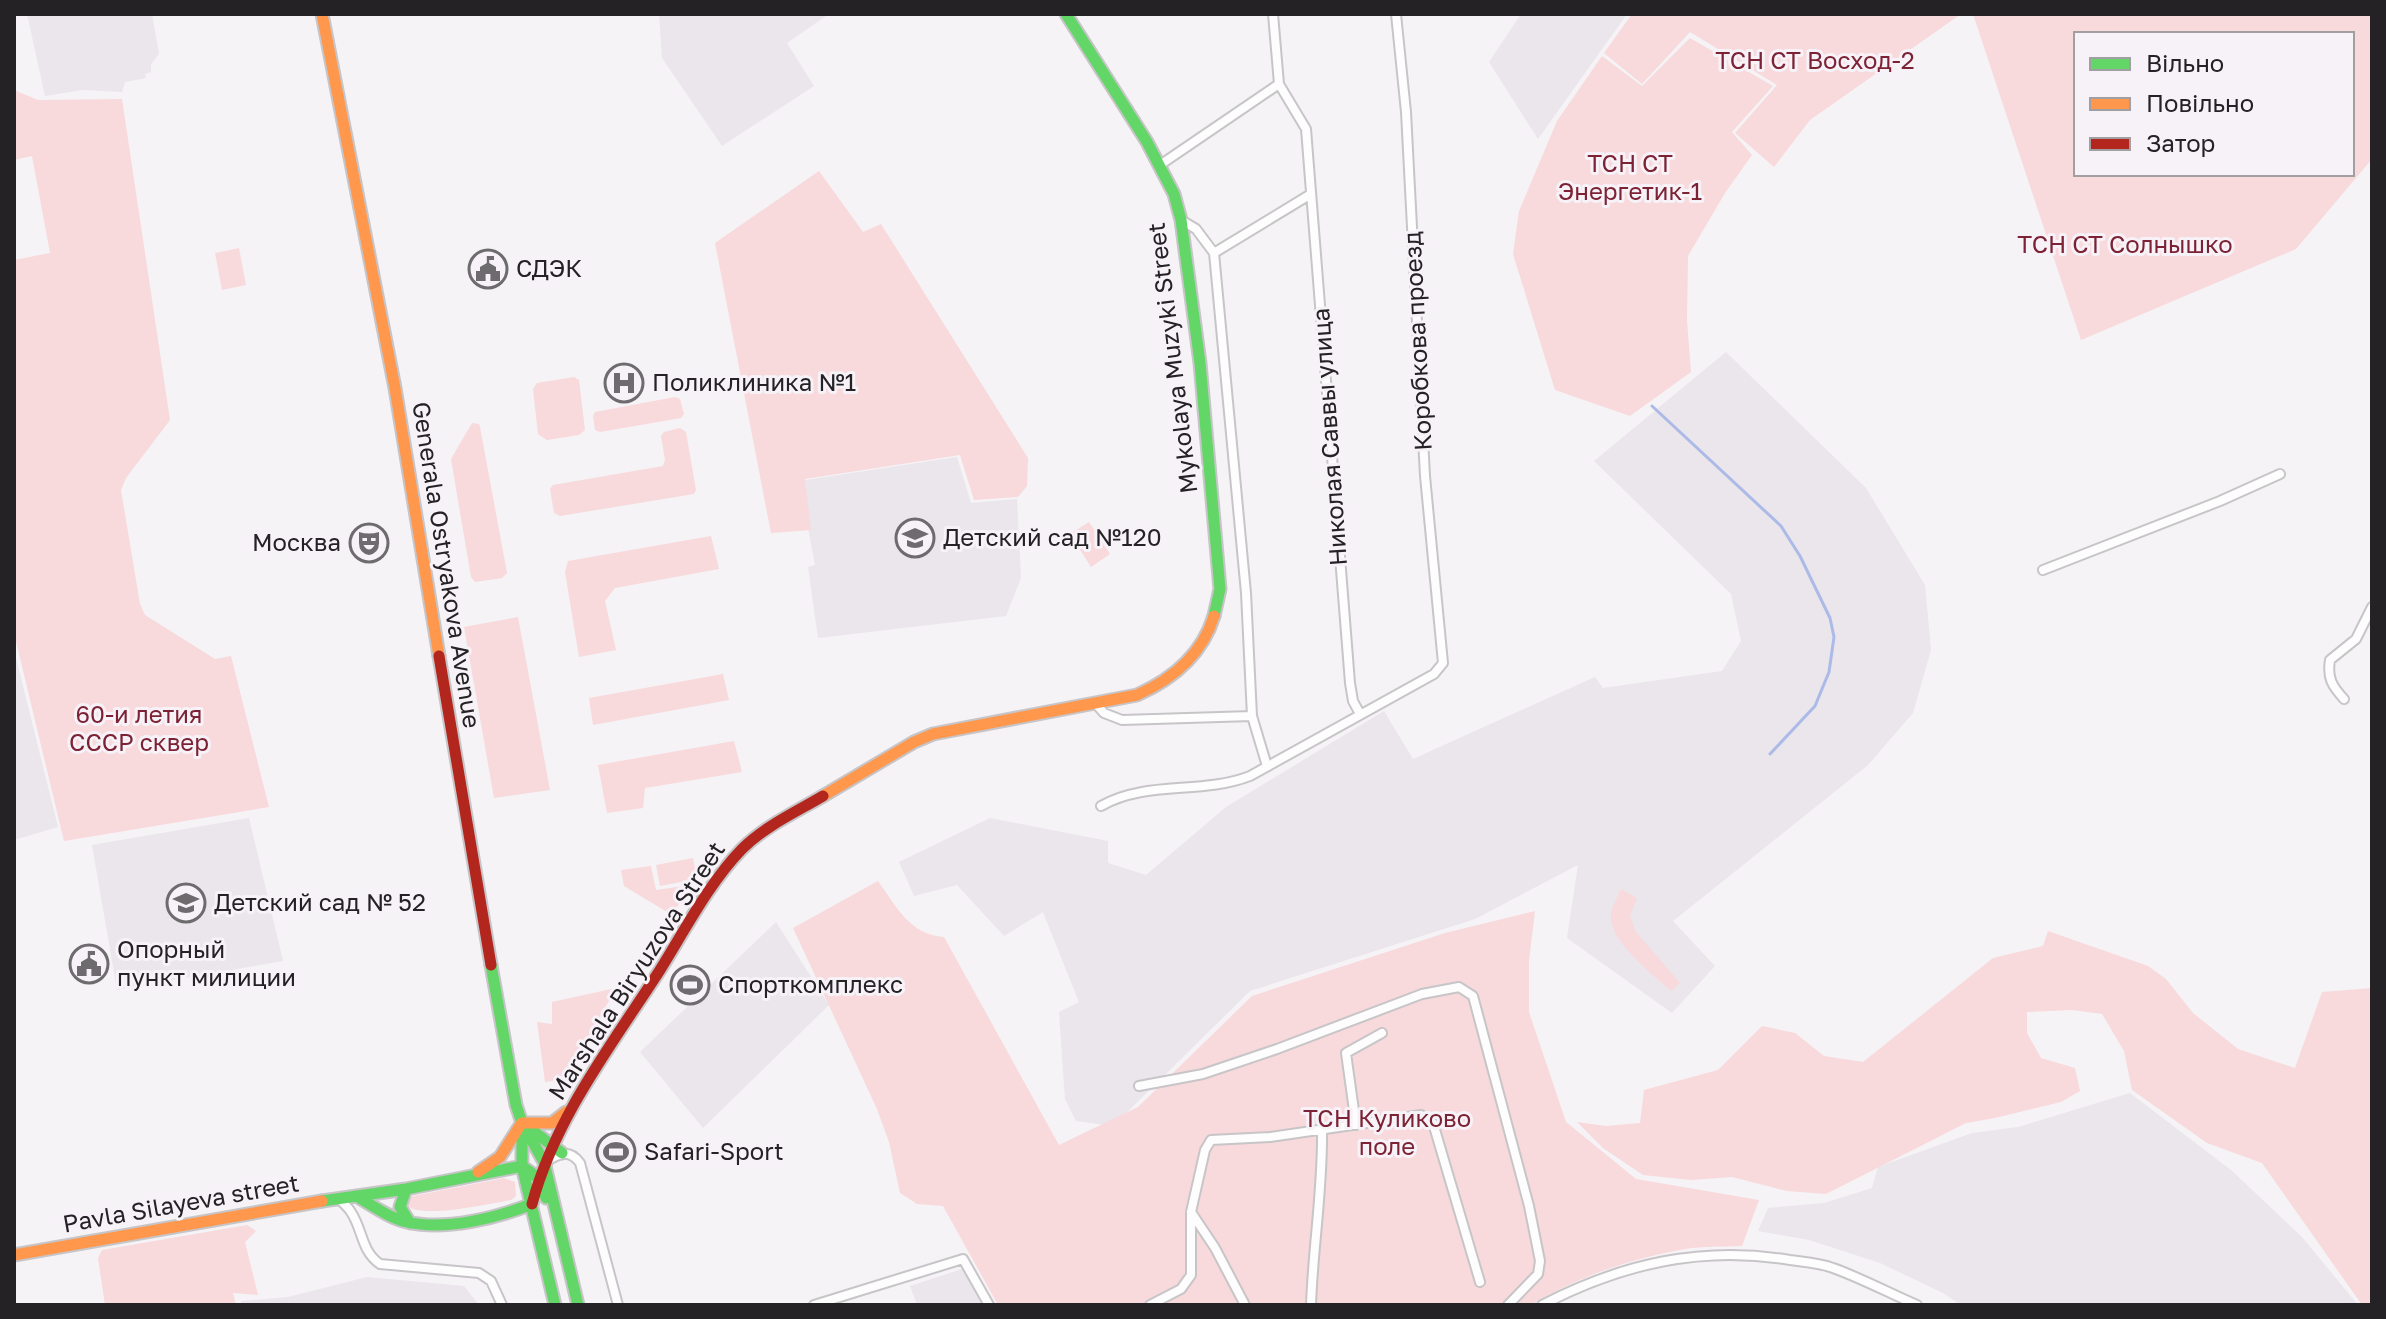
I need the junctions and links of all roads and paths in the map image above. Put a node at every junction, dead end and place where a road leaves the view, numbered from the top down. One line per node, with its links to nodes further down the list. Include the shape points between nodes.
1 (322, 14): 23 (main road, Generala Ostryakova Avenue, via 386,340)
2 (1066, 14): 6 (main road, Mykolaya Muzyki Street)
3 (1273, 14): 5 (street)
4 (1396, 14): 16 (street, Коробкова проезд, via 1425,476 1443,663 1434,674)
5 (1279, 84): 6 (street); 7 (street, Николая Саввы улица, via 1306,129)
6 (1160, 165): 8 (main road, Mykolaya Muzyki Street)
7 (1311, 194): 9 (street); 16 (street, Николая Саввы улица, via 1349,670)
8 (1181, 220): 9 (street, via 1196,229); 13 (main road, Mykolaya Muzyki Street, via 1220,589)
9 (1214, 253): 17 (street, via 1246,593)
10 (2280, 474): 11 (street)
11 (2043, 570)
12 (2372, 607): 14 (street, via 2356,639 2330,660 2327,675)
13 (1209, 630): 15 (main road, Marshala Biryuzova Street, via 1194,658 1169,681 1137,695)
14 (2344, 699)
15 (1095, 703): 17 (street, via 1122,720); 22 (main road, Marshala Biryuzova Street, via 933,734 760,833 729,864)
16 (1360, 714): 18 (street)
17 (1252, 716): 18 (street)
18 (1267, 766): 19 (street, via 1233,783 1139,791)
19 (1101, 806)
20 (1382, 1033): 24 (street, via 1346,1053)
21 (1139, 1086): 49 (street, via 1203,1074 1422,994 1459,987 1473,996 1540,1261 1538,1274)
22 (580, 1095): 23 (main road, via 560,1119); 26 (main road, Marshala Biryuzova Street, via 559,1133)
23 (522, 1123): 26 (main road); 27 (main road, Generala Ostryakova Avenue); 28 (main road, Generala Ostryakova Avenue); 29 (main road, via 500,1157)
24 (1356, 1125): 25 (street); 39 (street, via 1421,1115 1433,1123)
25 (1322, 1130): 35 (street, via 1211,1140); 48 (street)
26 (557, 1149): 27 (main road, Marshala Biryuzova Street); 43 (street, via 580,1163)
27 (544, 1162): 30 (main road, Marshala Biryuzova Street); 37 (main road, Generala Ostryakova Avenue)
28 (522, 1166): 29 (main road); 30 (main road); 34 (main road, Generala Ostryakova Avenue)
29 (468, 1178): 31 (main road, Pavla Silayeva street)
30 (538, 1178): 34 (main road, Marshala Biryuzova Street); 37 (main road)
31 (406, 1189): 32 (main road, Pavla Silayeva street); 36 (main road, via 399,1208)
32 (356, 1196): 33 (main road, Pavla Silayeva street); 36 (main road)
33 (338, 1198): 38 (main road, Pavla Silayeva street); 40 (street, via 380,1264 479,1273 491,1281)
34 (532, 1204): 36 (main road, via 514,1213); 41 (main road, Generala Ostryakova Avenue)
35 (1191, 1212): 46 (street, via 1191,1275 1181,1289); 47 (street)
36 (410, 1223)
37 (558, 1229): 42 (main road, Generala Ostryakova Avenue)
38 (14, 1255)
39 (1480, 1282)
40 (502, 1305)
41 (555, 1305)
42 (578, 1305)
43 (618, 1305)
44 (814, 1305): 45 (street, via 963,1259)
45 (989, 1305)
46 (1150, 1305)
47 (1245, 1305)
48 (1311, 1305)
49 (1508, 1305)
50 (1542, 1305): 51 (street, via 1615,1273 1716,1253 1830,1267)
51 (1917, 1305)

